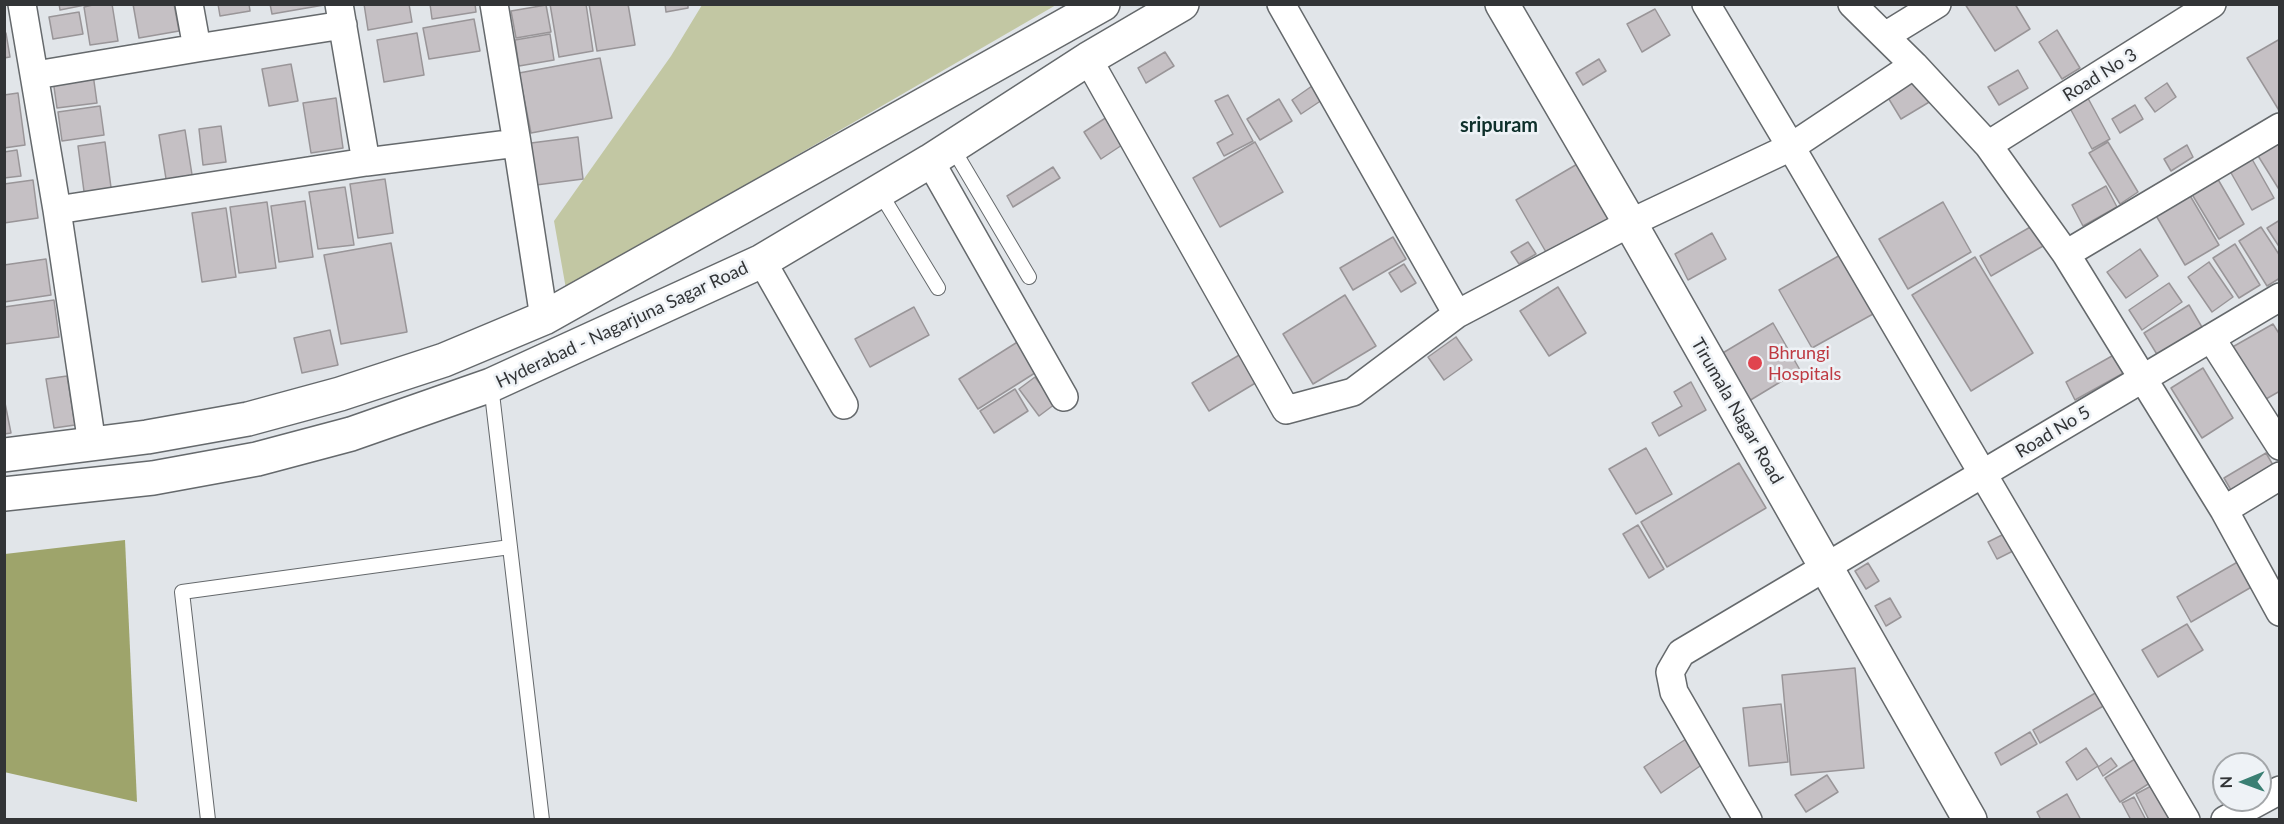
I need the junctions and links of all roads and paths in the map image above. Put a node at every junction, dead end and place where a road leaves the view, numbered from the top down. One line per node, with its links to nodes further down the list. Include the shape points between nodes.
1 (22, 4): 17 (street)
2 (189, 4): 14 (street)
3 (494, 4): 19 (street)
4 (1103, 4): 33 (main road)
5 (1182, 4): 15 (main road, Hyderabad - Nagarjuna Sagar Road)
6 (1281, 4): 32 (street)
7 (1502, 4): 26 (main road, Tirumala Nagar Road)
8 (1706, 4): 21 (street)
9 (1851, 4): 13 (street)
10 (1937, 4): 13 (street)
11 (2212, 4): 20 (street, Road No 3)
12 (341, 15): 14 (street); 23 (street)
13 (1885, 36): 16 (street)
14 (197, 48): 17 (street)
15 (1088, 59): 22 (main road, Hyderabad - Nagarjuna Sagar Road); 32 (street, via 1286,410 1353,392)
16 (1914, 65): 20 (street); 21 (street)
17 (36, 75): 25 (street)
18 (2280, 127): 27 (street)
19 (517, 143): 23 (street); 33 (street)
20 (1988, 146): 27 (street)
21 (1791, 147): 26 (street); 42 (street)
22 (941, 154): 24 (main road, Hyderabad - Nagarjuna Sagar Road); 29 (lane); 37 (street)
23 (366, 162): 25 (street)
24 (879, 191): 28 (main road, Hyderabad - Nagarjuna Sagar Road); 30 (lane)
25 (57, 210): 39 (street)
26 (1630, 223): 32 (street); 47 (main road, Tirumala Nagar Road)
27 (2066, 254): 35 (street)
28 (762, 261): 36 (main road, Hyderabad - Nagarjuna Sagar Road); 38 (street)
29 (1029, 277)
30 (938, 288)
31 (2280, 297): 34 (street, Road No 5)
32 (1457, 314)
33 (544, 318): 39 (main road, via 444,360 340,394 248,418)
34 (2211, 338): 35 (street, Road No 5); 40 (street)
35 (2143, 378): 42 (street, Road No 5); 45 (street)
36 (491, 385): 44 (main road, Hyderabad - Nagarjuna Sagar Road, via 351,434 257,459 153,478); 46 (lane)
37 (1064, 397)
38 (844, 405)
39 (92, 444): 41 (main road)
40 (2280, 446)
41 (4, 455)
42 (1984, 473): 47 (street, Road No 5); 54 (street)
43 (2280, 476): 45 (street)
44 (4, 494)
45 (2223, 510): 48 (street)
46 (510, 547): 50 (lane, via 182,592); 51 (lane)
47 (1827, 567): 52 (street, Road No 5, via 1681,653 1670,672 1674,692); 53 (main road, Tirumala Nagar Road)
48 (2280, 612)
49 (2280, 790): 55 (street)
50 (208, 819)
51 (542, 819)
52 (1749, 819)
53 (1970, 819)
54 (2186, 819)
55 (2225, 819)

